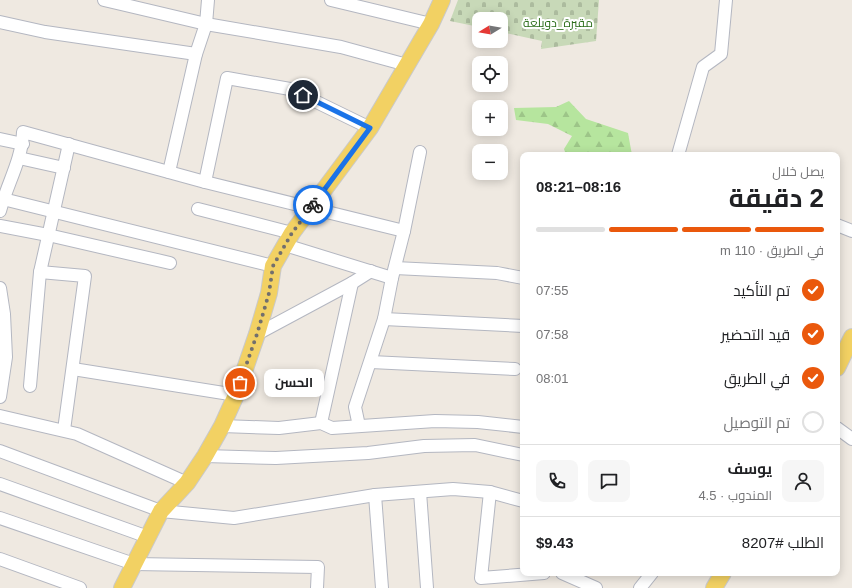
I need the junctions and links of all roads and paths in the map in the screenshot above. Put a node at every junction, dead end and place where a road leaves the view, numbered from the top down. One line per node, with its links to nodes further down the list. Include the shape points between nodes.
1 (104, 0): 7 (street)
2 (208, 0): 7 (street)
3 (331, 0): 8 (street)
4 (442, 0): 8 (main road)
5 (726, 0): 16 (street, via 721,54 703,68)
6 (0, 22): 9 (street, via 45,32)
7 (206, 24): 9 (street); 10 (street, via 341,47)
8 (431, 24): 10 (main road)
9 (196, 54): 19 (street)
10 (407, 65): 11 (main road)
11 (370, 128): 20 (street, via 290,88 227,78); 23 (main road)
12 (0, 139): 13 (street)
13 (23, 144): 14 (street, via 24,132); 17 (street)
14 (69, 144): 18 (street); 19 (street)
15 (420, 152): 27 (street)
16 (679, 152)
17 (19, 158): 18 (street); 21 (street)
18 (64, 168): 24 (street)
19 (169, 172): 20 (street)
20 (205, 182): 23 (street)
21 (2, 205): 24 (street)
22 (198, 209): 30 (street)
23 (311, 209): 27 (street); 30 (main road)
24 (54, 213): 29 (street); 32 (street)
25 (840, 225): 28 (street)
26 (0, 226): 29 (street)
27 (404, 231): 35 (street)
28 (852, 231)
29 (48, 235): 31 (street); 34 (street)
30 (289, 239): 32 (main road); 33 (street)
31 (170, 263)
32 (273, 266): 41 (main road, via 269,293)
33 (371, 271): 35 (street); 37 (street)
34 (40, 272): 45 (street, via 85,276); 47 (street)
35 (393, 273): 36 (street, via 497,273); 39 (street)
36 (520, 277)
37 (352, 283): 41 (street); 52 (street)
38 (0, 288): 48 (street, via 6,357)
39 (384, 320): 40 (street); 43 (street)
40 (520, 326)
41 (257, 334): 49 (main road)
42 (852, 337): 44 (main road)
43 (371, 362): 46 (street); 54 (street, via 355,408)
44 (840, 362)
45 (73, 369): 49 (street); 56 (street)
46 (515, 369)
47 (30, 386)
48 (0, 393): 50 (street)
49 (236, 395): 53 (main road)
50 (0, 397)
51 (0, 416): 56 (street)
52 (321, 423): 53 (street, via 279,428); 54 (street, via 332,428)
53 (222, 426): 61 (main road)
54 (359, 426): 55 (street, via 435,421)
55 (520, 427)
56 (64, 430): 62 (street)
57 (840, 430): 58 (street)
58 (852, 439)
59 (0, 451): 68 (street)
60 (520, 454): 61 (street, via 475,445 424,446 368,453 276,458)
61 (205, 456): 62 (main road)
62 (187, 483): 68 (main road)
63 (0, 484): 70 (street)
64 (420, 492): 65 (street, via 454,489); 66 (street); 82 (street)
65 (490, 492): 67 (street); 73 (street, via 480,578)
66 (375, 495): 68 (street, via 234,518); 81 (street)
67 (520, 500)
68 (161, 511): 70 (main road)
69 (0, 518): 72 (street)
70 (148, 537): 72 (main road)
71 (0, 559): 78 (street)
72 (134, 564): 79 (main road); 80 (street, via 318,567)
73 (520, 575)
74 (573, 576): 77 (street)
75 (650, 576): 83 (street)
76 (721, 576): 84 (main road)
77 (591, 581)
78 (80, 588)
79 (122, 588)
80 (317, 588)
81 (382, 588)
82 (428, 588)
83 (640, 588)
84 (714, 588)

